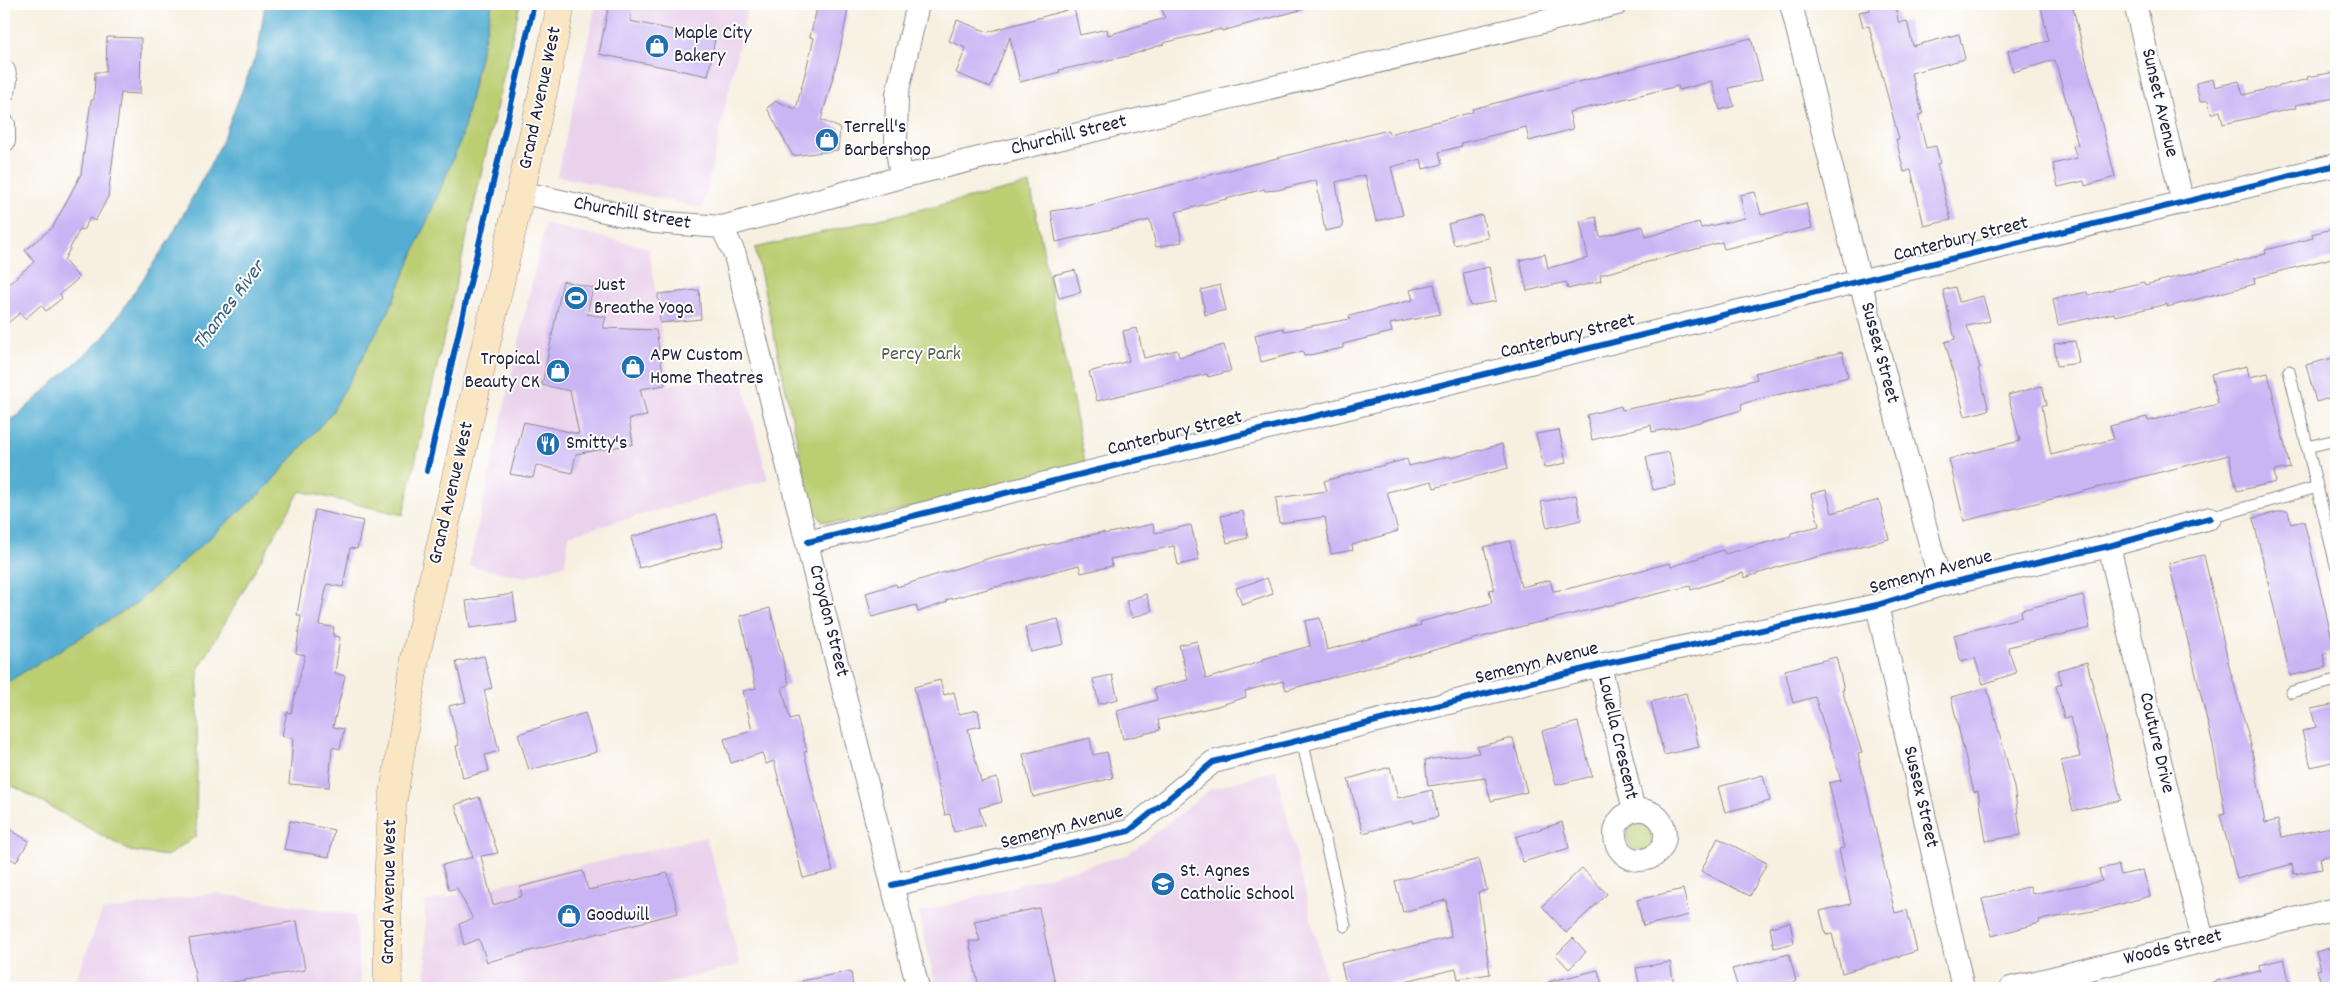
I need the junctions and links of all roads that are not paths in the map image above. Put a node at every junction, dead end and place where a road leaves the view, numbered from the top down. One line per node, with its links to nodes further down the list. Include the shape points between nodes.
1 (561, 4): 12 (main road, Grand Avenue West)
2 (918, 4): 11 (street, via 897,94 896,143)
3 (1617, 4): 11 (street, Churchill Street)
4 (1791, 4): 15 (street, Sussex Street)
5 (2135, 4): 13 (street, Sunset Avenue)
6 (4, 71): 7 (street)
7 (4, 91)
8 (4, 125): 9 (street)
9 (4, 141)
10 (2336, 165): 13 (street, Canterbury Street)
11 (901, 177): 14 (street, Churchill Street)
12 (520, 192): 14 (street, Churchill Street, via 654,222); 36 (main road, Grand Avenue West, via 415,659 392,806 387,903)
13 (2183, 203): 15 (street, Canterbury Street)
14 (722, 228): 21 (street, Croydon Street, via 735,255)
15 (1860, 281): 21 (street, Canterbury Street); 24 (street, Sussex Street)
16 (2288, 371): 18 (lane)
17 (2336, 440): 18 (lane)
18 (2307, 447): 19 (lane)
19 (2317, 487): 20 (lane); 23 (lane)
20 (2210, 518): 22 (street, Semenyn Avenue)
21 (808, 542): 31 (street, Croydon Street)
22 (2109, 546): 24 (street, Semenyn Avenue); 34 (street, Couture Drive)
23 (2336, 565)
24 (1941, 585): 25 (street, Semenyn Avenue)
25 (1877, 605): 26 (street, Semenyn Avenue); 38 (street, Sussex Street)
26 (1600, 665): 29 (street, Semenyn Avenue); 30 (street, Louella Crescent)
27 (2336, 680): 28 (lane)
28 (2292, 692)
29 (1302, 740): 31 (street, Semenyn Avenue, via 1213,762 1129,831); 33 (lane)
30 (1634, 811)
31 (892, 885): 37 (street, Croydon Street)
32 (2336, 908): 34 (street, Woods Street)
33 (1345, 926)
34 (2203, 941): 35 (street, Woods Street)
35 (2039, 985): 39 (street, Woods Street)
36 (388, 988)
37 (918, 988)
38 (1963, 988)
39 (2011, 988)

